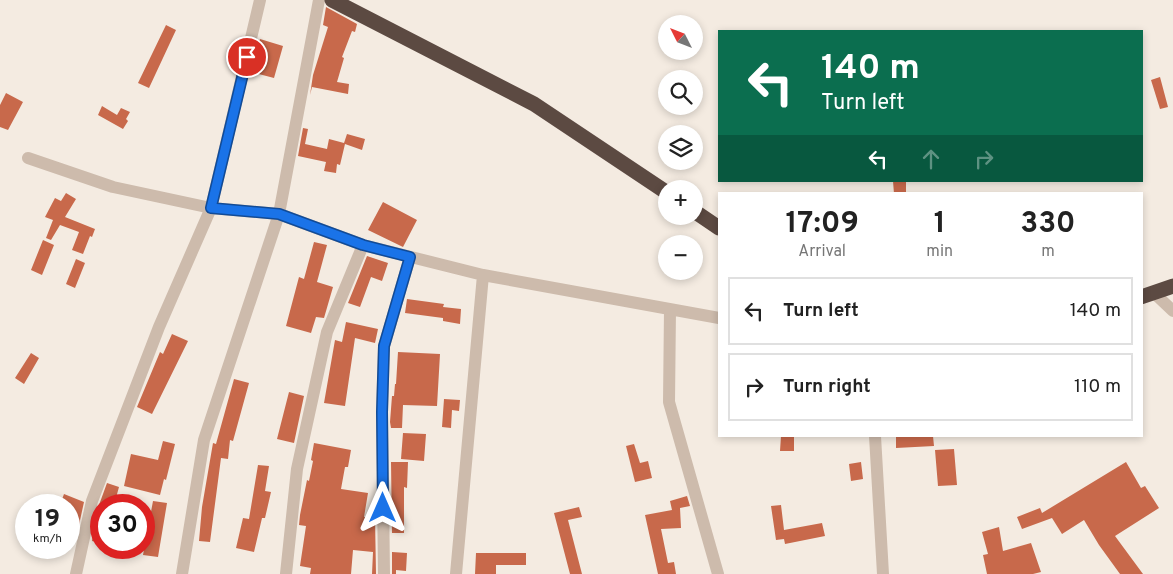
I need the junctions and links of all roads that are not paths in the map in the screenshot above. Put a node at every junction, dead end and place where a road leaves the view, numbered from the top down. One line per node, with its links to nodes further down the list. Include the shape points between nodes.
1 (260, 0): 6 (street)
2 (319, 0): 7 (street)
3 (332, 0): 5 (highway, via 534,104)
4 (28, 158): 6 (street, via 113,187)
5 (658, 187)
6 (211, 208): 7 (street); 19 (street, via 159,327 92,501)
7 (279, 214): 10 (street); 20 (street, via 204,440)
8 (703, 217): 9 (highway)
9 (718, 227)
10 (363, 245): 11 (street); 21 (street, via 327,332 297,469)
11 (410, 257): 12 (street); 22 (street, via 384,346)
12 (482, 275): 15 (street); 23 (street)
13 (1173, 286): 14 (highway)
14 (1148, 295): 16 (street)
15 (670, 309): 17 (street); 24 (street, via 669,402)
16 (1173, 311)
17 (718, 318)
18 (875, 437): 25 (street)
19 (76, 574)
20 (182, 574)
21 (286, 574)
22 (384, 574)
23 (456, 574)
24 (718, 574)
25 (883, 574)

